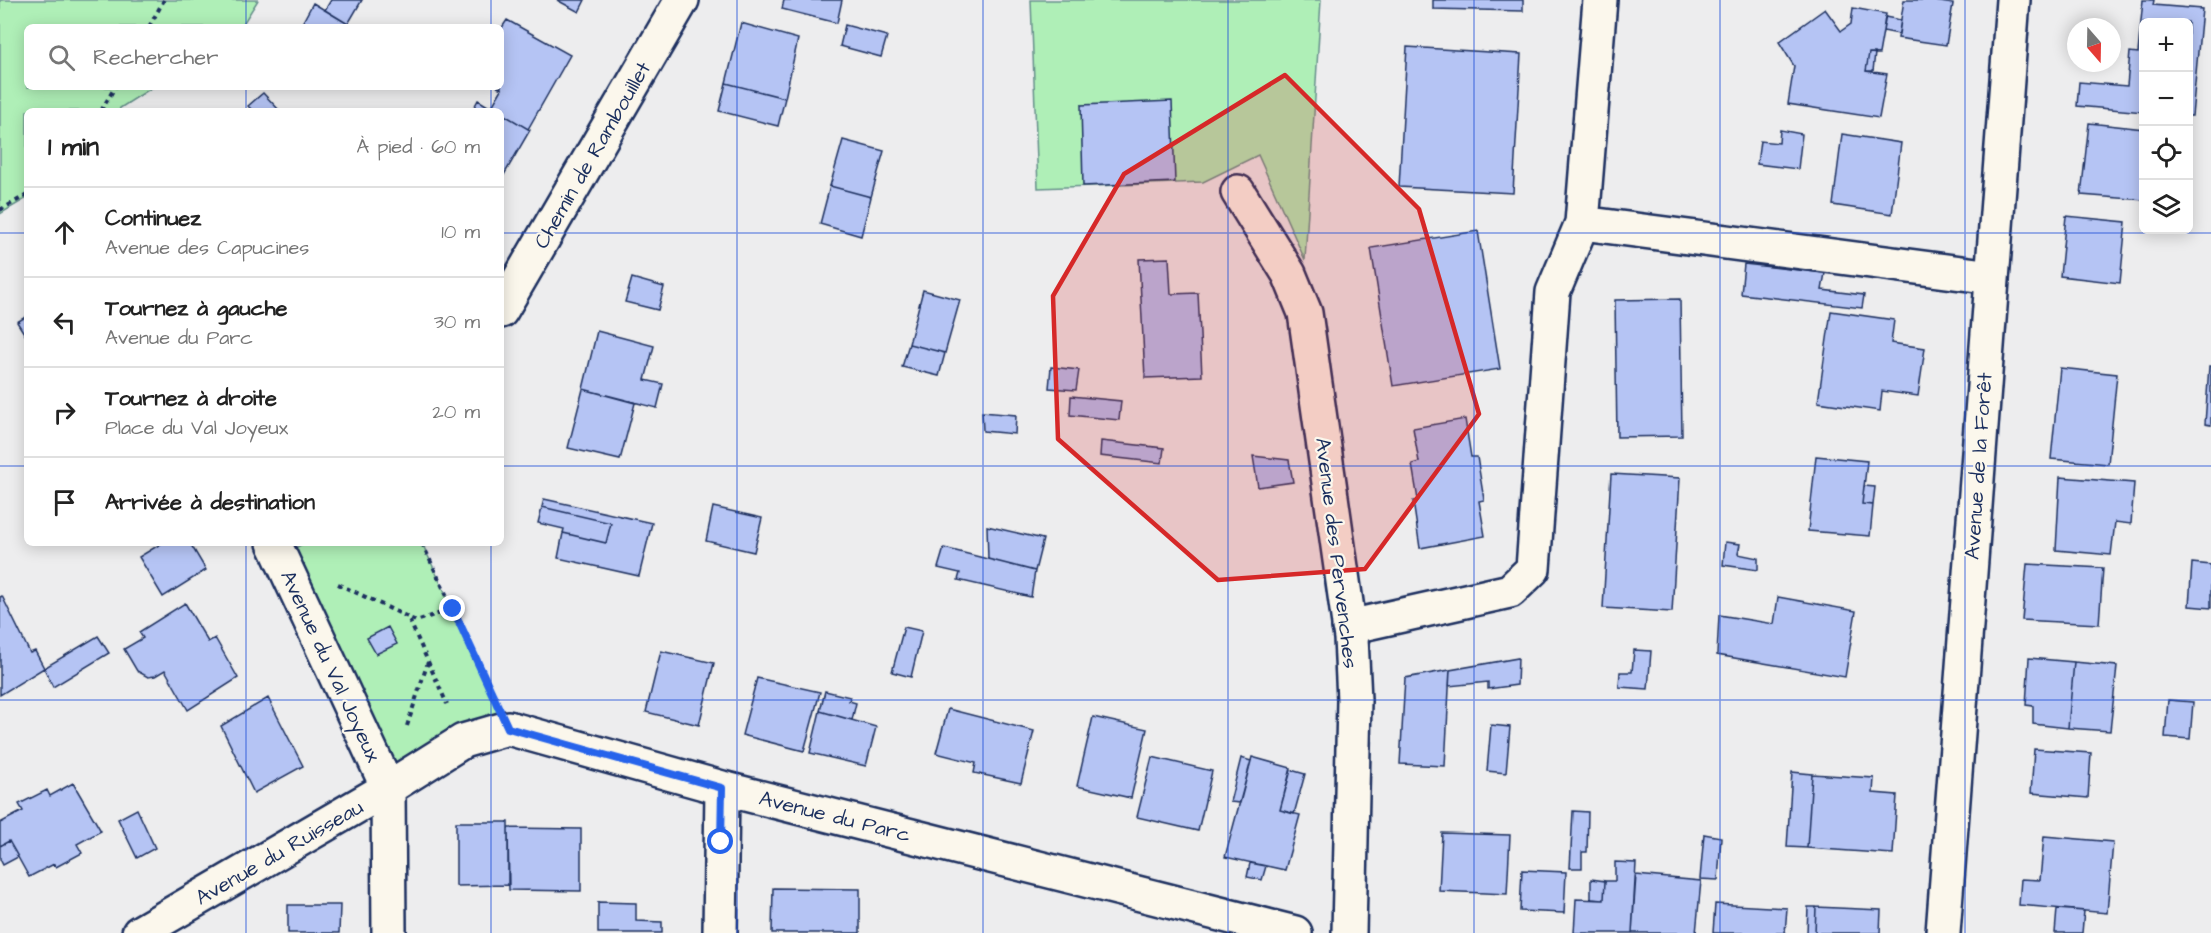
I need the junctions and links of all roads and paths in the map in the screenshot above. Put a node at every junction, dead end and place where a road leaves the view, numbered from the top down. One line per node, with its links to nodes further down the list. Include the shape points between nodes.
1 (164, 0): 5 (path)
2 (682, 0): 13 (street, Chemin de Rambouillet)
3 (1600, 0): 11 (street)
4 (2013, 0): 12 (street, Avenue de la Forêt)
5 (151, 24)
6 (113, 90): 7 (path)
7 (103, 108)
8 (1238, 192): 17 (street, Avenue des Pervenches, via 1288,274 1305,313)
9 (24, 197): 10 (path)
10 (0, 210)
11 (1582, 223): 12 (street); 17 (street, via 1553,292 1533,569 1510,591)
12 (1992, 277): 27 (street, Avenue de la Forêt)
13 (504, 306)
14 (424, 546): 16 (path)
15 (286, 548): 16 (path, via 416,621); 19 (path, via 408,617); 20 (street, Avenue du Val Joyeux)
16 (453, 609): 18 (path)
17 (1349, 627): 26 (street, Avenue des Pervenches, via 1354,700)
18 (508, 728): 19 (street); 21 (street, Avenue du Parc)
19 (463, 741): 20 (street)
20 (388, 788): 22 (street, Avenue du Ruisseau); 23 (street)
21 (722, 788): 24 (street); 25 (street, Avenue du Parc)
22 (140, 933)
23 (389, 933)
24 (720, 933)
25 (1295, 933)
26 (1349, 933)
27 (1943, 933)

